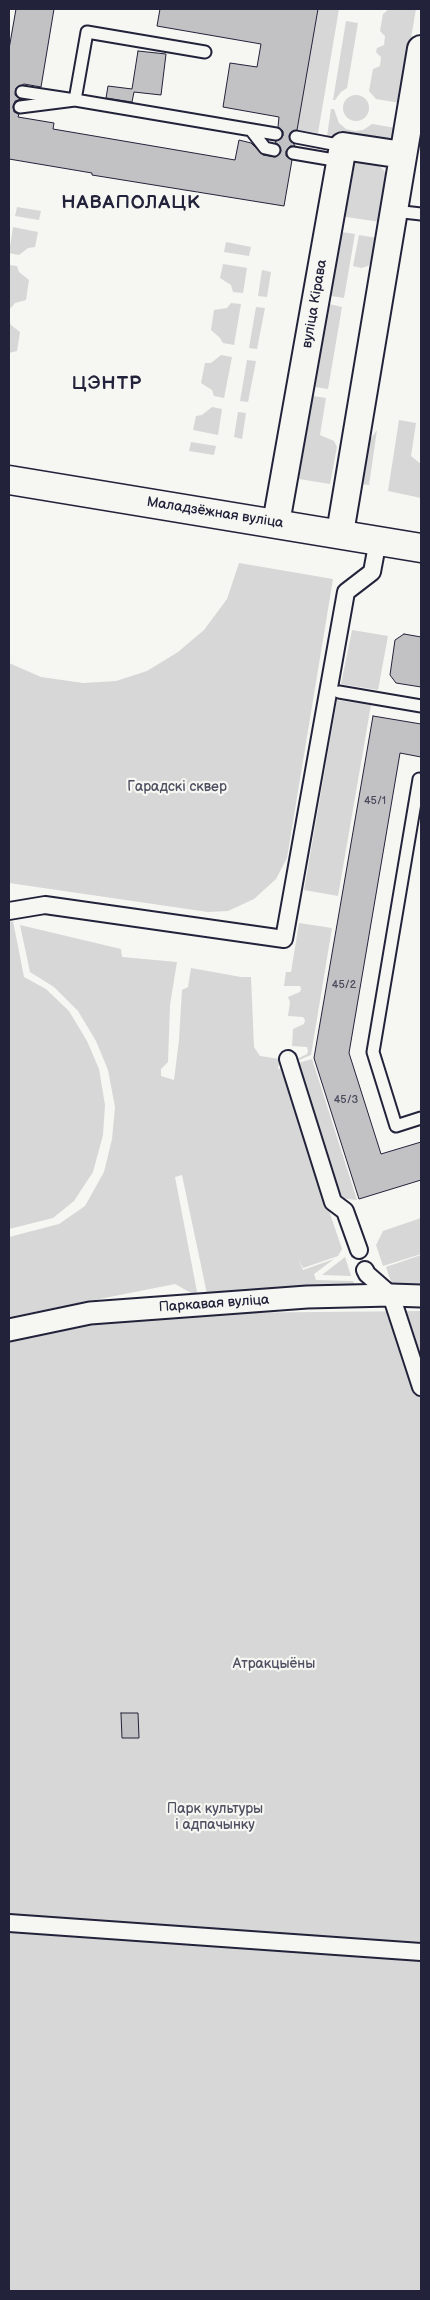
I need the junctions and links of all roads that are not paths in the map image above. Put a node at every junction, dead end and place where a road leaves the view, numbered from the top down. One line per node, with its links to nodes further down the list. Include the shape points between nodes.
1 (421, 49): 12 (street)
2 (205, 52): 4 (lane, via 87,32)
3 (22, 92): 4 (lane)
4 (75, 100): 5 (lane); 6 (lane)
5 (20, 108)
6 (251, 130): 7 (lane); 9 (lane, via 265,148)
7 (276, 134)
8 (296, 137): 11 (lane)
9 (274, 150)
10 (294, 153): 11 (lane)
11 (342, 153): 12 (street); 16 (street, вуліца Кірава)
12 (403, 155): 13 (street)
13 (394, 211): 14 (lane); 17 (street)
14 (421, 214)
15 (9, 480): 16 (main road, Маладзёжная вуліца)
16 (276, 523): 17 (main road, Маладзёжная вуліца)
17 (340, 533): 18 (main road, Маладзёжная вуліца)
18 (378, 540): 19 (main road, Маладзёжная вуліца); 23 (street, via 372,572 346,592 284,939 45,904)
19 (421, 548)
20 (339, 692): 21 (lane)
21 (421, 706)
22 (421, 780): 25 (lane, via 372,1052 396,1126)
23 (9, 911)
24 (288, 1059): 26 (street, via 334,1202 345,1211)
25 (421, 1118)
26 (359, 1250)
27 (365, 1270): 28 (street)
28 (392, 1295): 29 (street, Паркавая вуліца); 30 (street, Паркавая вуліца, via 308,1297 90,1313); 31 (street)
29 (421, 1296)
30 (9, 1330)
31 (421, 1387)
32 (9, 1923): 33 (street)
33 (421, 1952)

